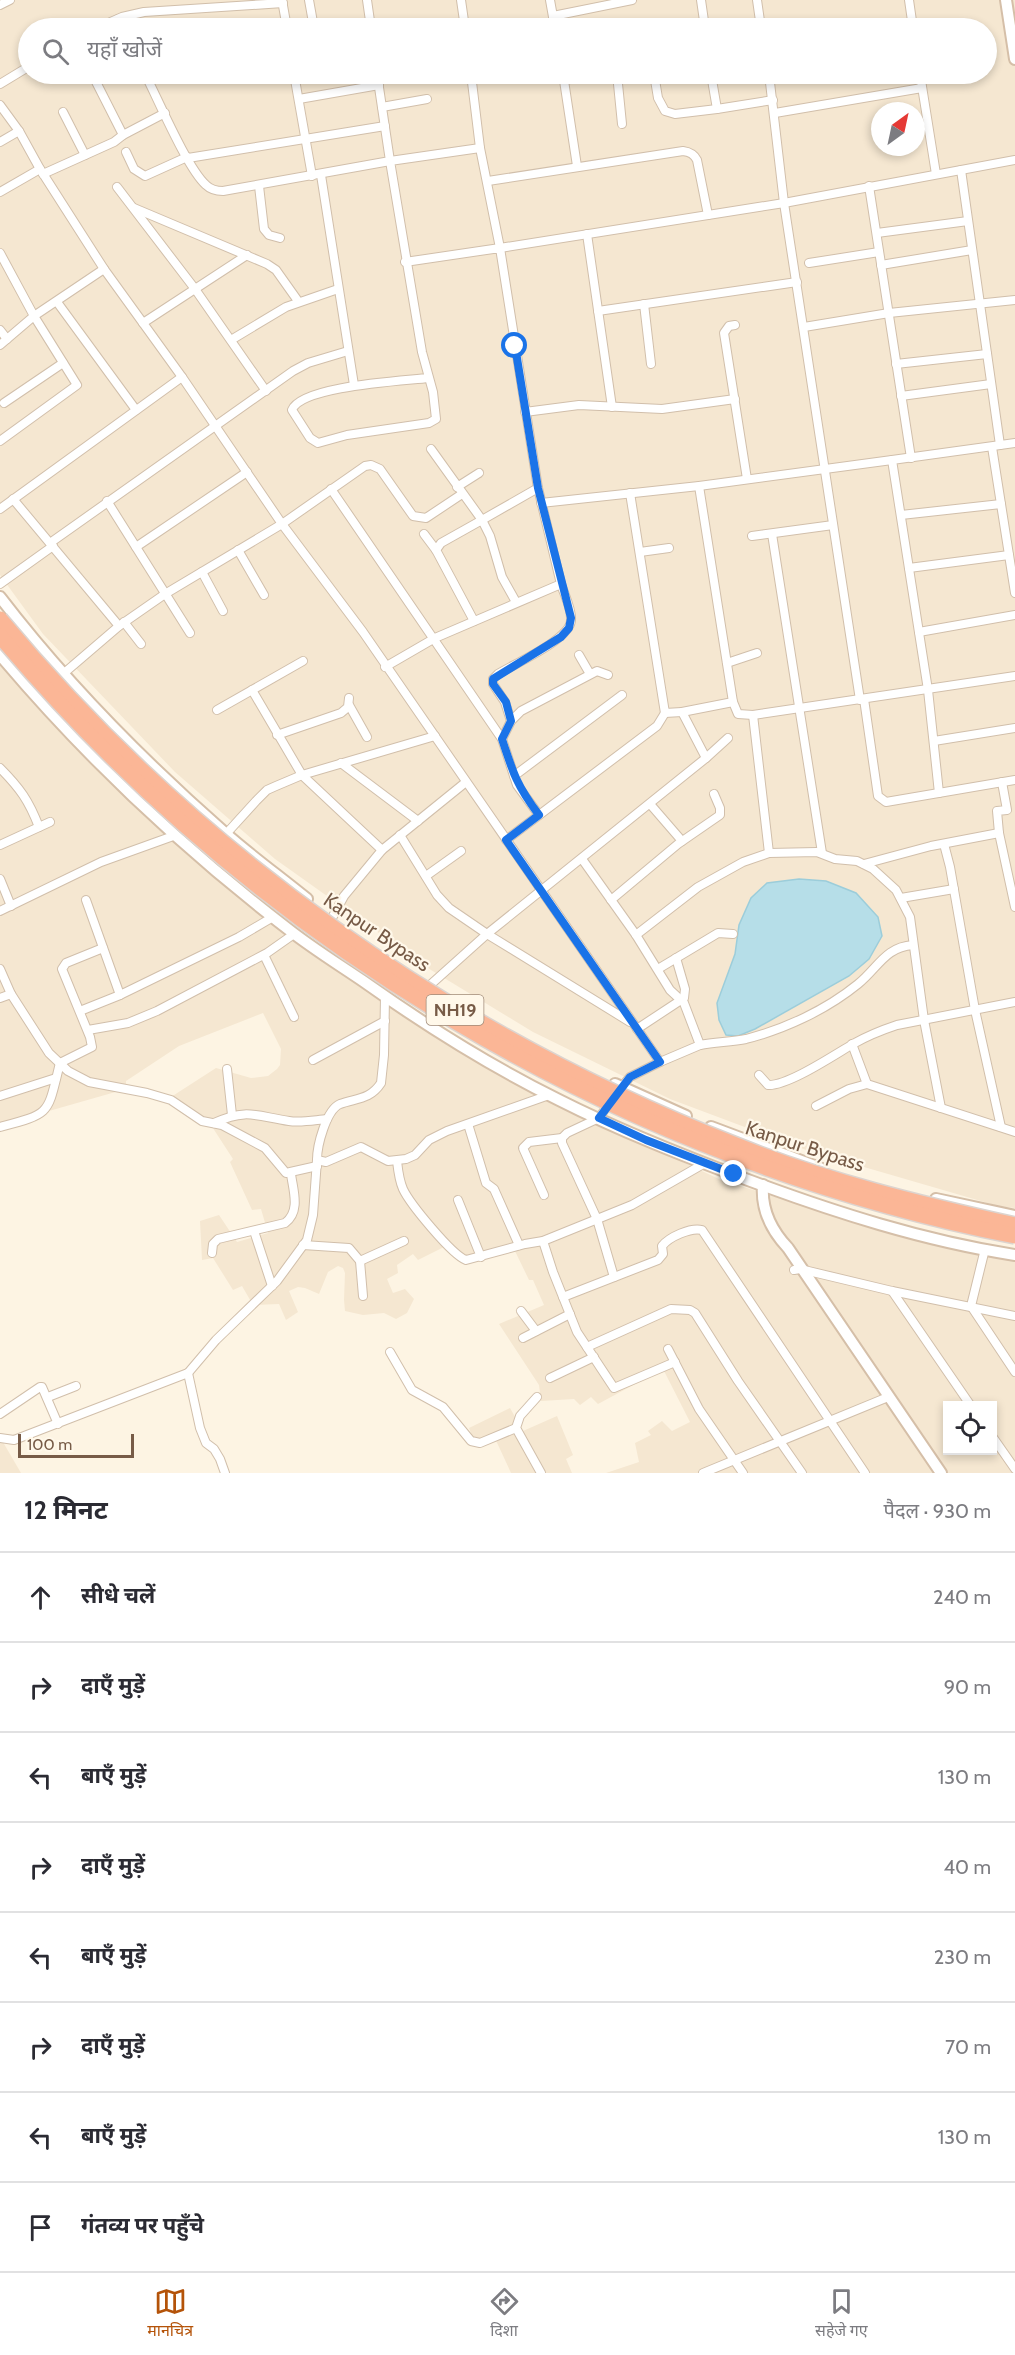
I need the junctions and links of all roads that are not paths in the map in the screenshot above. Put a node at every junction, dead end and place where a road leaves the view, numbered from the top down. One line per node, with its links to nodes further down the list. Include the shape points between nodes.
1 (10, 0): 13 (street)
2 (309, 0): 17 (street)
3 (367, 0): 18 (street)
4 (461, 0): 19 (street)
5 (550, 0): 14 (street)
6 (632, 0): 14 (street)
7 (701, 0): 20 (street)
8 (757, 0): 21 (street)
9 (909, 0): 22 (street)
10 (1006, 0): 23 (main road)
11 (282, 2): 12 (street); 16 (street)
12 (232, 4): 15 (street, via 144,12)
13 (0, 5)
14 (553, 16)
15 (122, 18)
16 (285, 18)
17 (312, 18)
18 (370, 18)
19 (464, 18)
20 (704, 18)
21 (760, 18)
22 (912, 18)
23 (1015, 59)
24 (18, 73): 25 (street)
25 (0, 84)
26 (97, 84): 50 (street)
27 (150, 84): 45 (street)
28 (296, 84): 38 (street)
29 (472, 84): 53 (street)
30 (564, 84): 59 (street)
31 (618, 84): 47 (street)
32 (656, 84): 43 (street, via 665,111 675,114)
33 (713, 84): 43 (street)
34 (770, 84): 40 (street)
35 (921, 84): 37 (street)
36 (379, 85): 38 (street); 42 (street)
37 (922, 88): 46 (street); 62 (street)
38 (299, 99): 51 (street)
39 (427, 99): 42 (street)
40 (773, 100): 43 (street); 46 (street)
41 (0, 105): 49 (street)
42 (382, 107): 48 (street)
43 (717, 109)
44 (63, 112): 55 (street)
45 (165, 113): 50 (street); 56 (street)
46 (775, 113): 70 (street)
47 (622, 124)
48 (385, 126): 51 (street); 58 (street)
49 (19, 131): 52 (street); 61 (street)
50 (123, 135): 55 (street)
51 (305, 139): 56 (street); 64 (street)
52 (0, 142)
53 (480, 148): 58 (street); 65 (street)
54 (126, 152): 56 (street, via 134,169 145,176)
55 (85, 155): 61 (street)
56 (188, 158): 66 (street, via 204,184 217,191)
57 (1015, 160): 60 (street)
58 (390, 161): 63 (street); 82 (street)
59 (577, 166): 65 (street); 72 (street, via 689,152 698,160)
60 (961, 170): 62 (street); 73 (street)
61 (41, 172): 69 (street); 85 (street)
62 (936, 174): 67 (street)
63 (321, 175): 64 (street); 88 (street)
64 (312, 176): 66 (street)
65 (488, 181): 77 (street)
66 (259, 186): 76 (street, via 264,229)
67 (869, 186): 70 (street); 74 (street)
68 (117, 187): 71 (street)
69 (0, 192)
70 (784, 203): 72 (street); 86 (street)
71 (133, 208): 81 (street); 87 (street)
72 (708, 214): 75 (street)
73 (968, 221): 74 (street); 78 (street)
74 (877, 233): 79 (street)
75 (587, 234): 77 (street); 94 (street)
76 (280, 238)
77 (500, 248): 82 (street); 119 (street)
78 (972, 250): 84 (street); 92 (street)
79 (879, 252): 83 (street); 84 (street)
80 (0, 253): 96 (street)
81 (247, 255): 87 (street); 90 (street, via 276,270)
82 (405, 262): 110 (street)
83 (809, 262)
84 (881, 265): 95 (street)
85 (104, 269): 91 (street); 97 (street)
86 (797, 282): 93 (street); 99 (street)
87 (195, 289): 97 (street); 102 (street)
88 (338, 289): 90 (street); 104 (street)
89 (1015, 300): 92 (street)
90 (298, 301): 102 (street)
91 (57, 302): 96 (street); 118 (street)
92 (980, 303): 95 (street); 105 (street)
93 (644, 304): 94 (street); 107 (street)
94 (598, 311): 117 (street)
95 (889, 313): 99 (street); 108 (street)
96 (34, 316): 101 (street); 106 (street)
97 (143, 323): 109 (street)
98 (735, 325): 115 (street, via 724,333)
99 (804, 327): 127 (street)
100 (0, 330): 101 (street)
101 (7, 339): 103 (street)
102 (231, 340): 113 (street)
103 (0, 345)
104 (348, 351): 112 (street); 113 (street, via 308,363)
105 (987, 354): 108 (street); 111 (street)
106 (63, 363): 116 (street); 121 (street, via 77,385)
107 (651, 364)
108 (896, 364): 114 (street)
109 (182, 377): 118 (street); 120 (street)
110 (428, 378): 112 (street); 112 (street, via 433,392 434,421 314,442 293,407 312,395)
111 (991, 384): 114 (street); 123 (street)
112 (354, 386)
113 (266, 391): 120 (street)
114 (901, 396): 125 (street)
115 (735, 399): 117 (street, via 662,409); 130 (street)
116 (4, 403)
117 (612, 407): 119 (street, via 579,405)
118 (136, 410): 136 (street)
119 (525, 412): 132 (street)
120 (215, 425): 128 (street); 137 (street)
121 (0, 441)
122 (1015, 443): 123 (street)
123 (996, 446): 125 (street); 139 (street)
124 (431, 449): 134 (street)
125 (910, 458): 126 (street)
126 (892, 460): 127 (street); 141 (street)
127 (826, 468): 130 (street); 144 (street)
128 (247, 472): 143 (street); 149 (street)
129 (479, 473): 134 (street)
130 (747, 479): 131 (street)
131 (699, 486): 135 (street); 179 (street)
132 (538, 488): 138 (street); 142 (street)
133 (331, 489): 134 (street, via 371,465 380,469 413,516 419,518 426,518); 143 (street); 173 (street)
134 (459, 490): 142 (street)
135 (630, 493): 138 (street); 153 (street)
136 (13, 499): 140 (street); 148 (street)
137 (107, 501): 148 (street); 149 (street)
138 (541, 503): 158 (street)
139 (1001, 504): 141 (street); 154 (street)
140 (0, 509)
141 (901, 515): 155 (street)
142 (482, 520): 152 (street, via 441,543); 163 (street, via 502,577)
143 (282, 524): 151 (street); 180 (street)
144 (833, 525): 146 (street); 188 (street)
145 (424, 534): 152 (street)
146 (772, 534): 147 (street); 190 (street)
147 (752, 536)
148 (51, 544): 157 (street); 168 (street)
149 (135, 547): 160 (street)
150 (669, 548): 153 (street)
151 (238, 550): 156 (street); 161 (street)
152 (436, 550): 167 (street)
153 (640, 552): 193 (street)
154 (1009, 555): 155 (street); 159 (street)
155 (909, 568): 170 (street)
156 (202, 572): 160 (street); 164 (street)
157 (0, 584)
158 (561, 584): 163 (street); 195 (street, via 571,618 569,628 561,637 493,679)
159 (1015, 593)
160 (165, 594): 168 (street); 171 (street)
161 (264, 595)
162 (0, 597): 169 (main road)
163 (516, 602): 167 (street)
164 (224, 611)
165 (1015, 615): 170 (street)
166 (0, 619): 300 (highway, Kanpur Bypass / NH19, bridge, via 90,720 212,832 314,915 455,1010 573,1074 739,1147 929,1206)
167 (474, 621): 173 (street)
168 (122, 624): 174 (street); 181 (street)
169 (22, 626): 172 (main road); 181 (main road)
170 (919, 632): 186 (street)
171 (190, 633)
172 (0, 637): 302 (highway, Kanpur Bypass / NH19, bridge, via 138,783 220,856 347,952 462,1027 595,1097 745,1161 896,1209)
173 (435, 638): 180 (street); 201 (street)
174 (141, 644)
175 (757, 653): 179 (street)
176 (0, 655): 220 (main road, via 116,780)
177 (579, 655): 182 (street)
178 (303, 661): 185 (street)
179 (727, 663): 189 (street)
180 (386, 667): 198 (street)
181 (63, 674): 219 (main road, via 140,755)
182 (590, 674): 183 (street, via 597,671); 195 (street, via 521,711)
183 (608, 675)
184 (1015, 676): 186 (street)
185 (252, 690): 191 (street); 197 (street)
186 (928, 690): 188 (street); 202 (street)
187 (622, 695): 207 (street)
188 (862, 699): 190 (street); 211 (street, via 878,796 891,802)
189 (733, 702): 192 (street); 194 (street, via 738,714)
190 (799, 708): 194 (street); 229 (street)
191 (217, 710)
192 (682, 712): 193 (street); 203 (street)
193 (665, 713): 214 (street, via 657,726)
194 (753, 715): 228 (street)
195 (511, 721): 201 (street)
196 (1015, 728): 202 (street)
197 (277, 735): 199 (street, via 341,713 349,701); 206 (street)
198 (435, 736): 204 (street); 209 (street)
199 (367, 737)
200 (728, 738): 203 (street)
201 (502, 739): 207 (street)
202 (934, 741): 211 (street)
203 (706, 758): 213 (street)
204 (341, 763): 206 (street); 215 (street)
205 (0, 768): 217 (street, via 29,801)
206 (302, 775): 219 (street, via 267,790); 226 (street)
207 (514, 776): 214 (street)
208 (1015, 780): 210 (street)
209 (466, 782): 215 (street); 222 (street)
210 (1002, 782): 211 (street); 218 (street, via 1007,810 997,812)
211 (939, 793)
212 (714, 794): 223 (street, via 720,815)
213 (650, 804): 223 (street); 230 (street)
214 (539, 815): 222 (street)
215 (418, 821): 221 (street)
216 (50, 822): 217 (street)
217 (39, 827): 225 (street)
218 (999, 833): 224 (street); 240 (street)
219 (226, 834): 243 (main road)
220 (176, 835): 239 (street, via 101,862); 242 (main road)
221 (400, 835): 226 (street); 232 (street)
222 (506, 840): 235 (street)
223 (682, 841): 238 (street)
224 (944, 844): 231 (street); 234 (street)
225 (0, 845)
226 (382, 850): 243 (street, via 344,896)
227 (461, 851): 232 (street)
228 (769, 853): 229 (street); 247 (street, via 743,862 698,887)
229 (822, 853): 231 (street)
230 (582, 859): 235 (street); 238 (street)
231 (864, 864): 236 (street, via 884,878)
232 (426, 876): 245 (street, via 449,908)
233 (0, 879): 239 (street)
234 (954, 890): 236 (street); 261 (street)
235 (540, 891): 245 (street); 266 (street)
236 (901, 898): 248 (street, via 910,917)
237 (86, 900): 249 (street)
238 (611, 900): 247 (street)
239 (11, 906): 241 (street)
240 (1015, 907)
241 (0, 911)
242 (273, 917): 244 (main road); 256 (street)
243 (332, 918): 254 (main road)
244 (294, 934): 250 (street); 257 (main road)
245 (487, 934): 254 (street); 266 (street)
246 (733, 934): 251 (street, via 718,933)
247 (636, 935): 253 (street)
248 (913, 945): 264 (street); 269 (street, via 890,952 859,984 826,1007 748,1038)
249 (104, 948): 256 (street); 262 (street, via 63,966)
250 (264, 955): 263 (street); 267 (street, via 157,1011 128,1023)
251 (676, 958): 253 (street); 259 (street, via 685,988)
252 (0, 969): 255 (street)
253 (658, 969): 259 (street, via 670,990)
254 (429, 986): 277 (main road, via 508,1031)
255 (11, 994): 258 (street); 272 (street, via 49,1053)
256 (120, 995): 262 (street)
257 (385, 997): 265 (street); 278 (main road)
258 (0, 998)
259 (682, 1000): 266 (street); 269 (street)
260 (1015, 1002): 261 (street)
261 (975, 1010): 264 (street); 288 (street)
262 (80, 1011): 267 (street)
263 (294, 1017)
264 (924, 1020): 268 (street, via 897,1025); 281 (street)
265 (385, 1021): 270 (street); 284 (street, via 381,1083 364,1098 337,1105)
266 (635, 1027): 271 (street)
267 (88, 1030): 272 (street, via 92,1047)
268 (852, 1044): 274 (street, via 775,1085 768,1085); 276 (street)
269 (700, 1045): 271 (street)
270 (313, 1060)
271 (660, 1062): 277 (street, via 630,1077)
272 (60, 1063): 275 (street); 285 (street, via 89,1082 164,1097 197,1118)
273 (227, 1069): 282 (street)
274 (759, 1075)
275 (56, 1078): 279 (street); 287 (street, via 44,1112)
276 (867, 1084): 280 (street); 281 (street)
277 (621, 1087): 283 (street); 298 (main road, via 714,1128 822,1168 916,1195)
278 (549, 1095): 283 (main road); 286 (street)
279 (0, 1096)
280 (816, 1106)
281 (941, 1108): 288 (street)
282 (232, 1115): 284 (street, via 290,1121); 285 (street)
283 (599, 1118): 290 (street); 293 (main road)
284 (327, 1119): 292 (street)
285 (214, 1123): 294 (street, via 265,1148)
286 (468, 1124): 291 (street, via 429,1140 415,1155); 306 (street, via 486,1183 494,1189)
287 (0, 1127)
288 (1001, 1127): 289 (street)
289 (1015, 1132)
290 (562, 1138): 296 (street, via 528,1142 523,1148); 299 (street)
291 (397, 1161): 292 (street, via 388,1161 361,1147); 310 (street, via 404,1191 439,1236 460,1258)
292 (317, 1163): 294 (street); 305 (street, via 314,1215)
293 (705, 1163): 295 (main road); 299 (street, via 632,1205)
294 (291, 1174): 301 (street, via 296,1206 290,1220)
295 (763, 1185): 307 (main road, via 825,1209); 312 (main road, via 765,1211 779,1238 780,1251)
296 (544, 1195)
297 (458, 1200): 310 (street)
298 (1015, 1216)
299 (597, 1219): 304 (street); 313 (street)
300 (1015, 1225)
301 (254, 1230): 308 (street, via 218,1239); 314 (street)
302 (1015, 1236)
303 (404, 1240): 311 (street)
304 (543, 1241): 306 (street); 317 (street)
305 (303, 1245): 311 (street, via 344,1246); 314 (street)
306 (519, 1245): 310 (street)
307 (986, 1250): 309 (main road); 318 (street)
308 (212, 1253)
309 (1015, 1255)
310 (481, 1257)
311 (360, 1261): 316 (street)
312 (797, 1270): 315 (street); 335 (main road)
313 (614, 1277): 317 (street); 338 (street, via 658,1260 668,1240 702,1230)
314 (272, 1286): 330 (street)
315 (892, 1291): 318 (street); 336 (street)
316 (363, 1296)
317 (563, 1297): 320 (street)
318 (970, 1306): 321 (street); 329 (street)
319 (521, 1311): 322 (street)
320 (570, 1314): 322 (street); 324 (street)
321 (1015, 1316)
322 (536, 1331): 323 (street)
323 (523, 1338)
324 (587, 1347): 327 (street); 342 (street, via 671,1310 690,1310)
325 (668, 1349): 328 (street)
326 (390, 1352): 340 (street, via 412,1390 443,1407 471,1441 480,1443)
327 (594, 1357): 328 (street, via 614,1388); 331 (street)
328 (675, 1362): 344 (street, via 699,1408)
329 (1015, 1372)
330 (188, 1373): 339 (street); 346 (street, via 200,1428)
331 (550, 1378)
332 (76, 1386): 333 (street)
333 (48, 1397): 337 (street, via 40,1387); 339 (street)
334 (537, 1397): 340 (street, via 520,1416)
335 (885, 1398): 338 (street); 352 (main road); 353 (main road)
336 (968, 1401)
337 (0, 1414)
338 (828, 1420): 342 (street); 351 (street)
339 (58, 1424): 341 (street, via 14,1440)
340 (516, 1428): 347 (street)
341 (0, 1438)
342 (780, 1441): 344 (street); 350 (street)
343 (997, 1442): 345 (street)
344 (735, 1460): 348 (street); 349 (street)
345 (1015, 1469)
346 (225, 1473)
347 (542, 1473)
348 (704, 1473)
349 (743, 1473)
350 (802, 1473)
351 (865, 1473)
352 (934, 1473)
353 (940, 1473)

